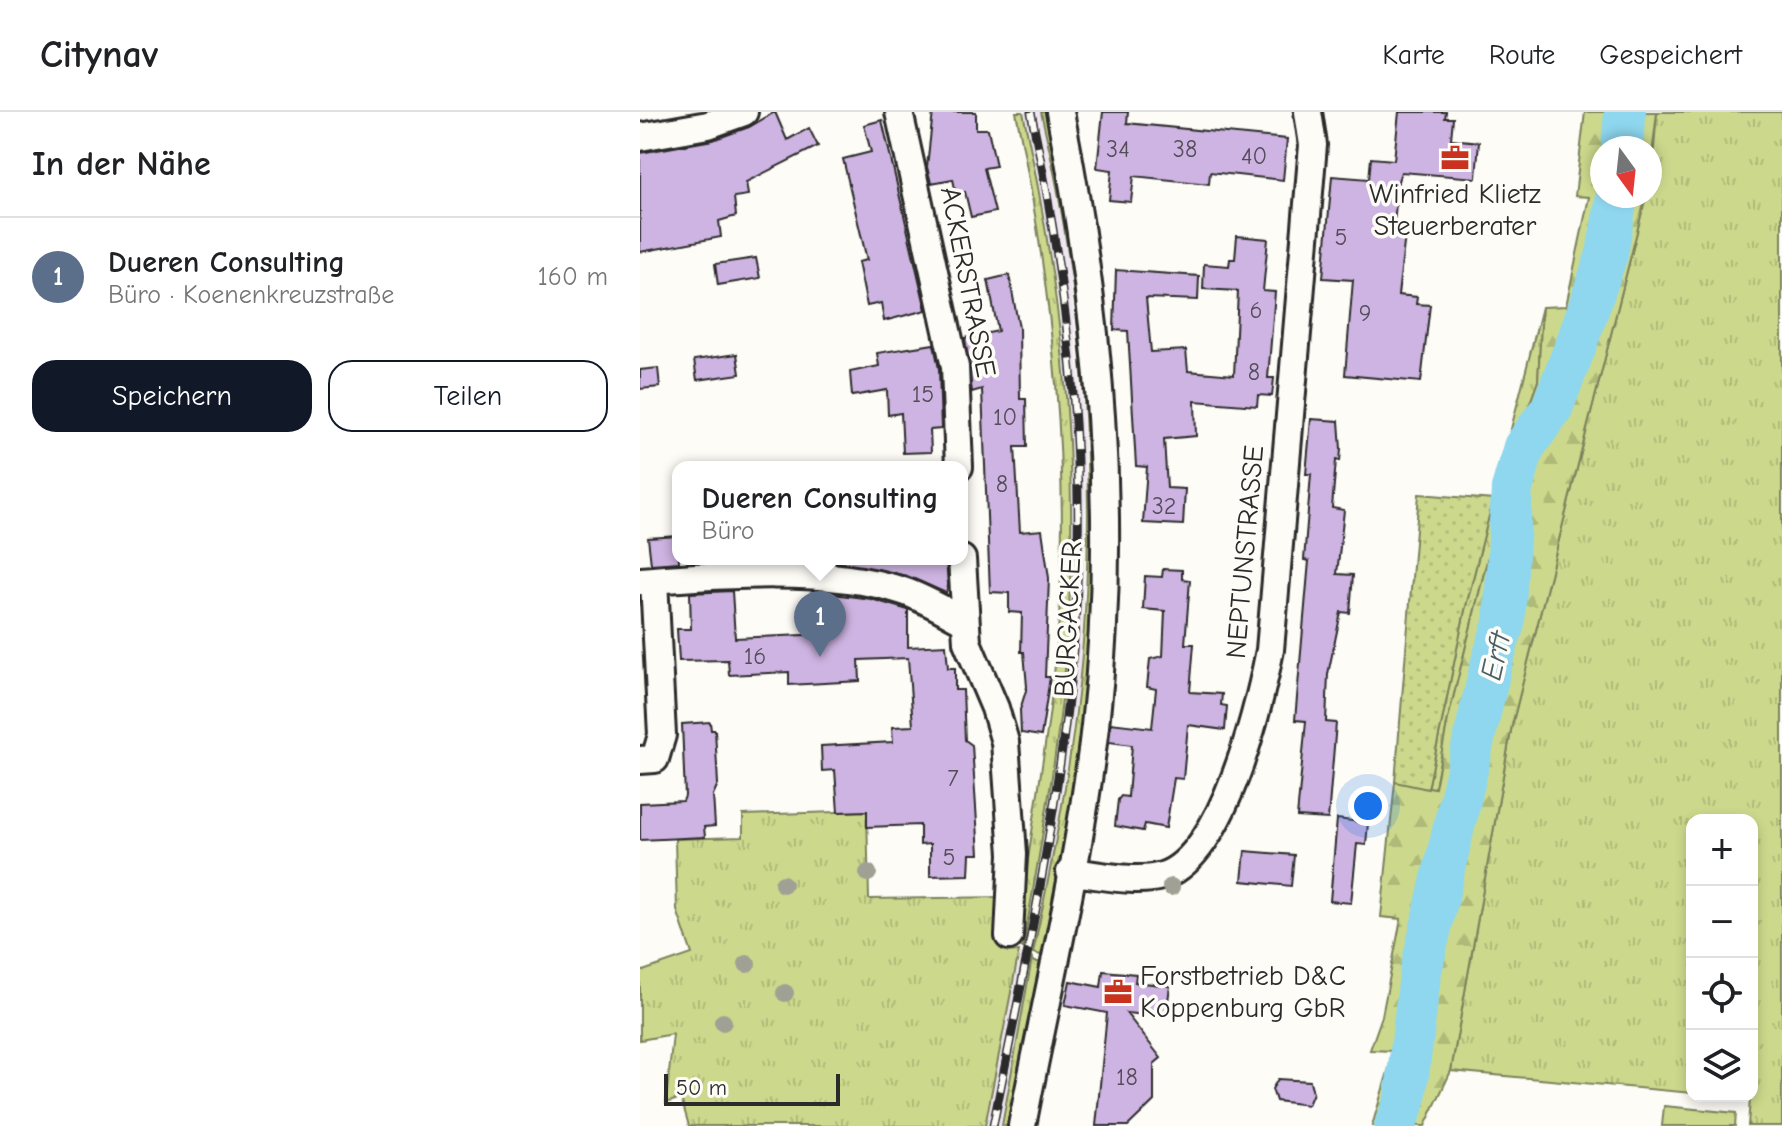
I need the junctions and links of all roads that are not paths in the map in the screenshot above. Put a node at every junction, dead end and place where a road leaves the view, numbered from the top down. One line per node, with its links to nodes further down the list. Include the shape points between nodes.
1 (744, 112): 5 (street, via 708,125)
2 (899, 112): 6 (street, ACKERSTRASSE, via 955,367)
3 (1060, 112): 11 (street, BURGACKER, via 1092,294 1104,477 1097,695)
4 (1308, 112): 11 (street, NEPTUNSTRASSE, via 1313,145 1270,650 1252,730 1221,807 1179,867 1156,877)
5 (640, 137)
6 (959, 461)
7 (962, 565): 9 (street)
8 (647, 581): 9 (street, via 858,580 904,592); 10 (street, via 662,735 655,759)
9 (964, 621): 12 (street, via 1005,742 1013,854)
10 (640, 760)
11 (1070, 872): 13 (street, BURGACKER)
12 (1009, 936)
13 (1022, 1126)

